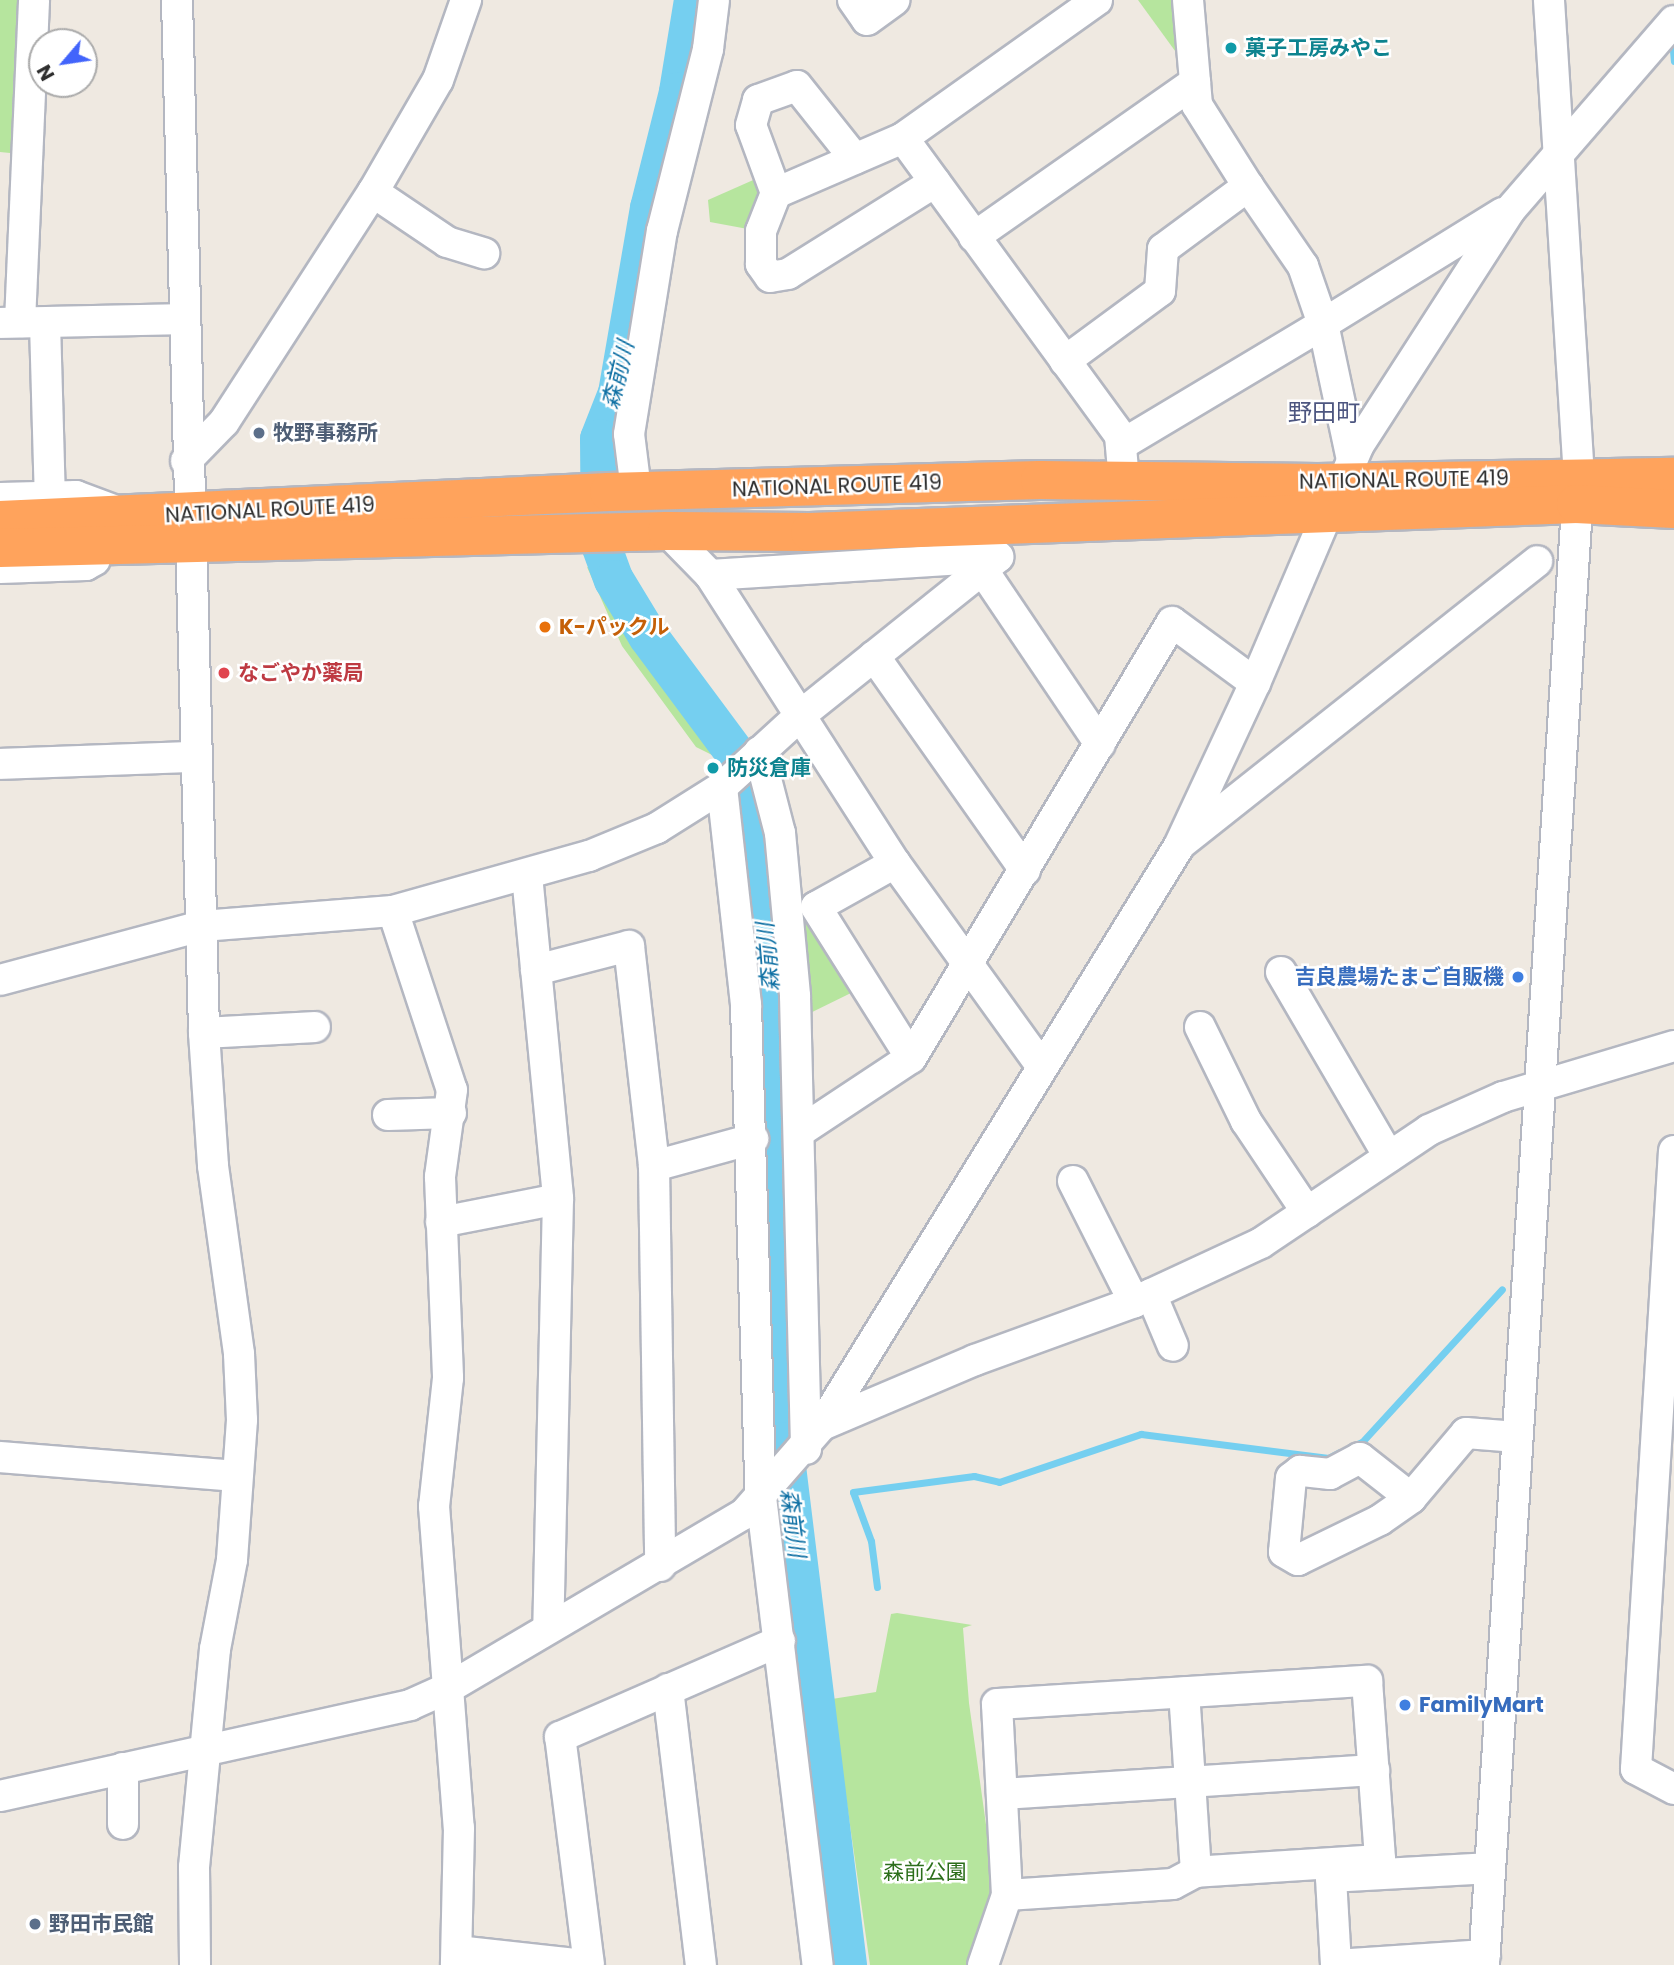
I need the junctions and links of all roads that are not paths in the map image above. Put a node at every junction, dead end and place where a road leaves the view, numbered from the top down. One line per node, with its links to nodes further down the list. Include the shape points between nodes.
1 (34, 0): 15 (street)
2 (177, 0): 23 (street)
3 (466, 0): 18 (street, via 438,80)
4 (714, 0): 31 (street, via 708,49 663,231 629,433)
5 (853, 0): 6 (street, via 867,20)
6 (895, 0)
7 (1097, 0): 12 (street)
8 (1188, 0): 11 (street)
9 (1549, 0): 13 (street)
10 (1674, 21): 13 (street)
11 (1195, 82): 17 (street, via 1197,105); 21 (street)
12 (903, 138): 14 (street); 16 (street)
13 (1559, 158): 20 (street); 32 (street)
14 (855, 159): 19 (street); 19 (street, via 797,86 758,100 751,125)
15 (13, 163): 24 (street)
16 (934, 181): 19 (street, via 788,274 770,277 761,264 761,231); 21 (street)
17 (1248, 186): 25 (street, via 1303,267); 26 (street, via 1163,249 1160,291)
18 (373, 192): 22 (street, via 447,242); 27 (street, via 224,422)
19 (776, 193)
20 (1510, 210): 25 (street); 30 (street)
21 (974, 237): 26 (street)
22 (484, 253)
23 (185, 319): 24 (street); 27 (street)
24 (22, 323): 33 (street)
25 (1323, 324): 28 (street); 30 (street)
26 (1065, 361): 28 (street, via 1120,436)
27 (186, 461): 37 (street)
28 (1122, 463): 30 (highway, NATIONAL ROUTE 419); 31 (highway, NATIONAL ROUTE 419)
29 (1674, 477): 32 (highway, NATIONAL ROUTE 419)
30 (1340, 485): 32 (highway, NATIONAL ROUTE 419); 39 (highway, NATIONAL ROUTE 419, via 810,533); 46 (street)
31 (606, 489): 37 (highway, NATIONAL ROUTE 419)
32 (1578, 490): 35 (highway, NATIONAL ROUTE 419); 69 (street)
33 (50, 497): 34 (street); 38 (street, via 76,496)
34 (0, 498)
35 (1674, 509)
36 (0, 520): 38 (highway, NATIONAL ROUTE 419)
37 (190, 528): 38 (highway, NATIONAL ROUTE 419); 39 (highway, NATIONAL ROUTE 419, via 517,535); 50 (street)
38 (131, 530): 40 (highway, NATIONAL ROUTE 419); 42 (street, via 86,565)
39 (667, 531): 44 (street)
40 (0, 548)
41 (1537, 561): 53 (street)
42 (0, 568)
43 (982, 569): 44 (street, via 998,557); 45 (street); 48 (street)
44 (710, 575): 47 (street)
45 (874, 656): 47 (street); 55 (street)
46 (1255, 682): 48 (street, via 1172,622); 53 (street)
47 (802, 714): 49 (street); 54 (street)
48 (1100, 744): 55 (street)
49 (759, 752): 52 (street); 72 (street, via 780,833 795,996)
50 (195, 757): 51 (street); 58 (street)
51 (0, 764)
52 (722, 787): 56 (street, via 657,828); 73 (street, via 746,1005)
53 (1179, 846): 68 (street)
54 (895, 863): 59 (street); 67 (street, via 816,907)
55 (1025, 870): 59 (street)
56 (527, 875): 57 (street); 60 (street)
57 (393, 911): 58 (street); 70 (street, via 452,1090)
58 (201, 926): 62 (street); 65 (street)
59 (968, 966): 67 (street); 68 (street)
60 (536, 970): 76 (street, via 629,946); 78 (street)
61 (1282, 972): 75 (street)
62 (0, 979)
63 (315, 1027): 65 (street)
64 (1200, 1027): 79 (street, via 1246,1121)
65 (204, 1033): 87 (street, via 219,1232 239,1354 242,1420)
66 (1674, 1046): 69 (street)
67 (911, 1058): 72 (street)
68 (1042, 1067): 84 (street)
69 (1540, 1087): 75 (street, via 1503,1097 1429,1130); 85 (street)
70 (451, 1113): 71 (street); 80 (street, via 440,1177)
71 (388, 1115)
72 (799, 1132): 84 (street)
73 (753, 1139): 76 (street); 88 (street)
74 (1674, 1151): 83 (street)
75 (1389, 1157): 79 (street)
76 (654, 1166): 90 (street)
77 (1073, 1181): 81 (street)
78 (558, 1199): 80 (street); 91 (street)
79 (1307, 1212): 81 (street, via 1261,1243)
80 (440, 1222): 93 (street, via 448,1378 434,1506)
81 (1142, 1298): 82 (street); 84 (street, via 975,1360)
82 (1172, 1346)
83 (1668, 1376): 100 (street, via 1636,1769)
84 (814, 1437): 88 (street)
85 (1517, 1437): 89 (street, via 1466,1433); 105 (street)
86 (0, 1457): 87 (street)
87 (237, 1476): 96 (street, via 232,1560 215,1649)
88 (761, 1497): 90 (street, via 744,1514); 92 (street)
89 (1410, 1498)
90 (660, 1566): 91 (street)
91 (548, 1625): 93 (street)
92 (780, 1642): 94 (street); 112 (street)
93 (450, 1687): 96 (street, via 410,1705); 107 (street, via 459,1828)
94 (668, 1689): 110 (street, via 560,1737); 111 (street)
95 (1184, 1692): 98 (street, via 1367,1681); 99 (street); 101 (street, via 996,1704)
96 (207, 1750): 97 (street); 109 (street, via 194,1867)
97 (123, 1768): 102 (street); 103 (street)
98 (1374, 1770): 99 (street); 104 (street, via 1380,1860)
99 (1190, 1783): 101 (street); 104 (street)
100 (1674, 1789)
101 (1002, 1794): 106 (street)
102 (0, 1796)
103 (123, 1824)
104 (1196, 1868): 106 (street, via 1172,1884)
105 (1490, 1868): 108 (street); 108 (street, via 1331,1877 1336,1965)
106 (1007, 1886): 113 (street)
107 (457, 1958): 110 (street)
108 (1485, 1960)
109 (195, 1965)
110 (587, 1965)
111 (701, 1965)
112 (818, 1965)
113 (983, 1965)

